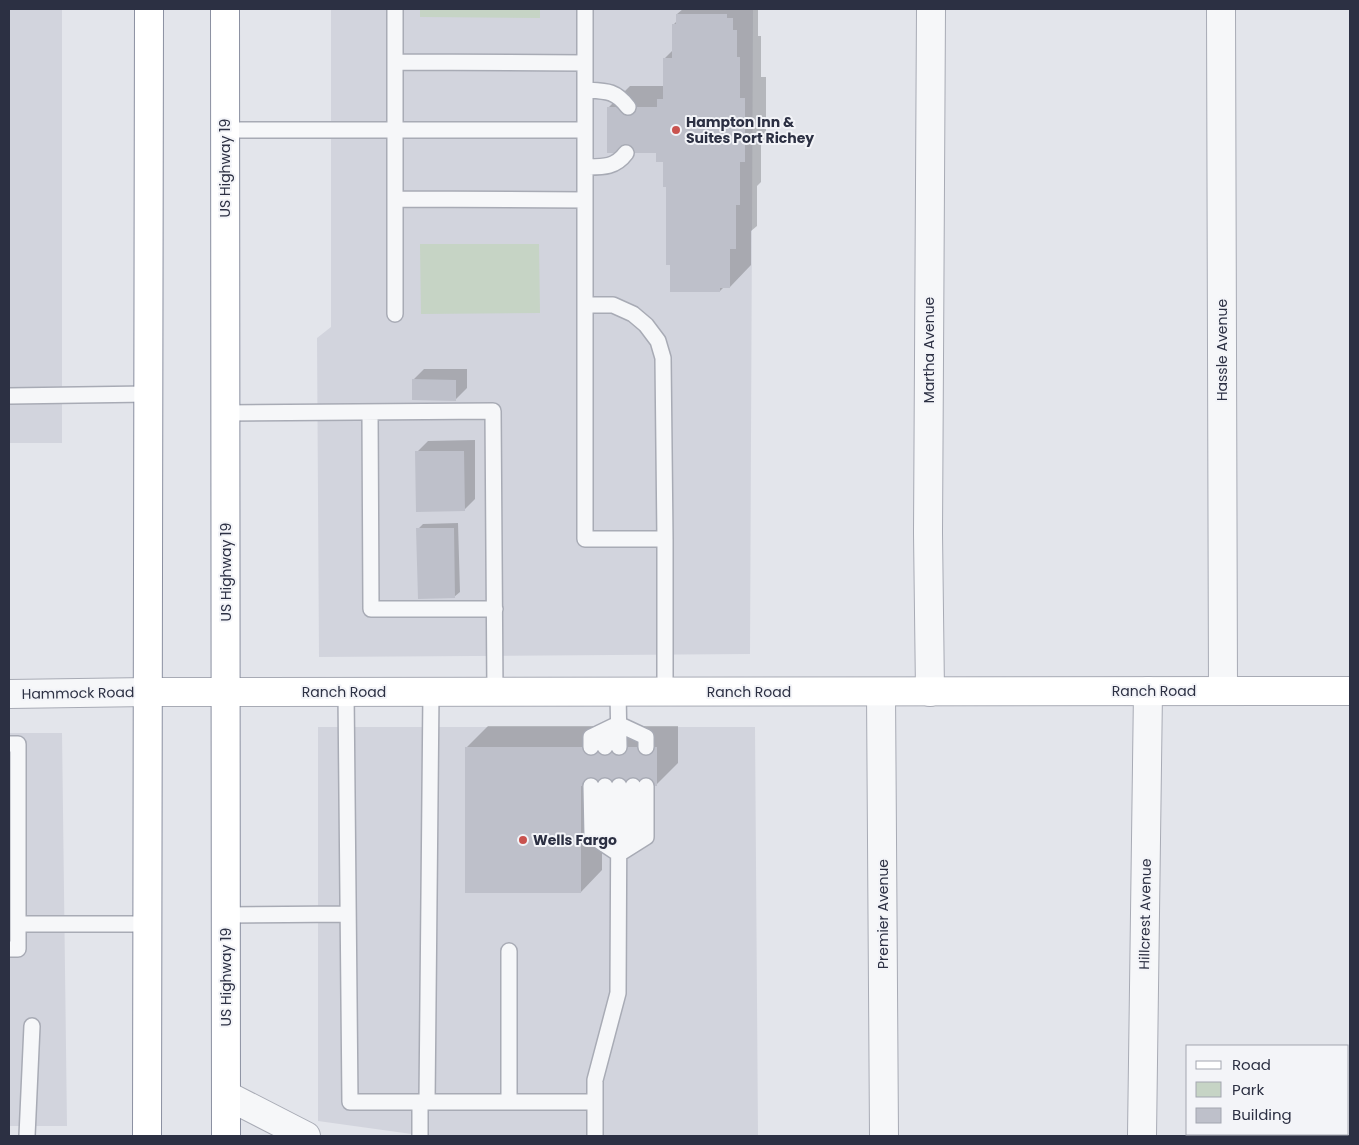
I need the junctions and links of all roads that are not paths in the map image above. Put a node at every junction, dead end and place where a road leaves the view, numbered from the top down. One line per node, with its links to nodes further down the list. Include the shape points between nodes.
1 (149, 9): 20 (main road)
2 (225, 9): 11 (main road, US Highway 19)
3 (395, 9): 7 (lane)
4 (585, 9): 8 (lane)
5 (931, 9): 37 (street, Martha Avenue)
6 (1221, 9): 27 (street, Hassle Avenue)
7 (395, 62): 8 (lane); 12 (lane)
8 (585, 63): 9 (lane)
9 (585, 90): 10 (lane, via 608,91 621,98); 13 (lane)
10 (628, 107)
11 (225, 130): 12 (lane); 23 (main road, US Highway 19)
12 (395, 130): 13 (lane); 16 (lane)
13 (585, 130): 15 (lane)
14 (626, 153): 15 (lane, via 621,161 608,167)
15 (585, 167): 17 (lane)
16 (395, 199): 17 (lane); 19 (lane)
17 (585, 200): 18 (lane)
18 (585, 305): 24 (lane, via 613,305 633,314 658,341 663,358); 24 (lane, via 585,539)
19 (395, 314)
20 (148, 394): 21 (lane); 29 (main road)
21 (9, 396)
22 (370, 412): 23 (lane); 25 (lane, via 371,609); 25 (lane, via 493,411)
23 (225, 413): 30 (main road, US Highway 19)
24 (665, 539): 35 (lane)
25 (495, 609): 33 (lane)
26 (1148, 691): 27 (main road, Ranch Road); 37 (main road, Ranch Road); 61 (street, Hillcrest Avenue)
27 (1223, 691): 28 (main road, Ranch Road)
28 (1350, 691)
29 (148, 692): 30 (main road, Ranch Road); 38 (street, Hammock Road); 46 (main road)
30 (226, 692): 31 (main road, Ranch Road); 44 (main road, US Highway 19)
31 (346, 692): 32 (main road, Ranch Road); 43 (lane)
32 (431, 692): 33 (main road, Ranch Road); 51 (lane)
33 (495, 692): 34 (main road, Ranch Road)
34 (618, 692): 35 (main road, Ranch Road); 39 (lane)
35 (665, 692): 36 (main road, Ranch Road)
36 (882, 692): 37 (main road, Ranch Road); 60 (street, Premier Avenue)
37 (930, 692)
38 (9, 694)
39 (618, 724): 39 (lane, via 592,738 619,747 633,738)
40 (9, 744): 45 (lane, via 18,744)
41 (619, 786): 42 (lane); 42 (lane, via 592,836); 42 (lane, via 646,837)
42 (619, 854): 53 (lane, via 618,993 595,1080)
43 (348, 914): 44 (lane); 51 (lane, via 350,1102)
44 (226, 915): 50 (main road, US Highway 19)
45 (18, 924): 46 (lane); 47 (lane, via 18,949)
46 (148, 924): 55 (main road)
47 (9, 949)
48 (509, 951): 52 (lane)
49 (32, 1026): 54 (lane)
50 (226, 1095): 56 (main road, US Highway 19); 57 (street)
51 (424, 1102): 52 (lane); 58 (lane)
52 (509, 1102): 53 (lane)
53 (594, 1102): 59 (lane)
54 (27, 1136)
55 (147, 1136)
56 (226, 1136)
57 (306, 1136)
58 (420, 1136)
59 (595, 1136)
60 (884, 1136)
61 (1142, 1136)

